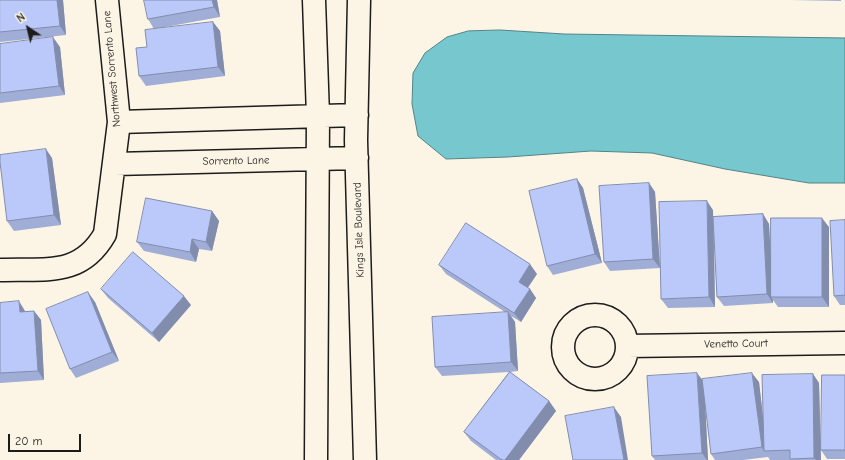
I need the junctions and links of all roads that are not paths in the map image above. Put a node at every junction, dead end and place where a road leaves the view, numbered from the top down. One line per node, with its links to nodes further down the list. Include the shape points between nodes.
1 (107, 0): 6 (street, Northwest Sorrento Lane)
2 (314, 0): 5 (street)
3 (359, 0): 4 (street, Kings Isle Boulevard)
4 (357, 115): 5 (street); 7 (street, Kings Isle Boulevard)
5 (318, 116): 6 (street); 8 (street)
6 (119, 122): 9 (street, Northwest Sorrento Lane)
7 (357, 158): 8 (street, Sorrento Lane); 14 (street, Kings Isle Boulevard)
8 (318, 159): 9 (street, Sorrento Lane); 13 (street)
9 (114, 164): 10 (street, Northwest Sorrento Lane, via 105,234 98,247 78,263 67,267)
10 (0, 270)
11 (845, 343): 12 (street, Venetto Court)
12 (627, 346)
13 (316, 460)
14 (365, 460)

